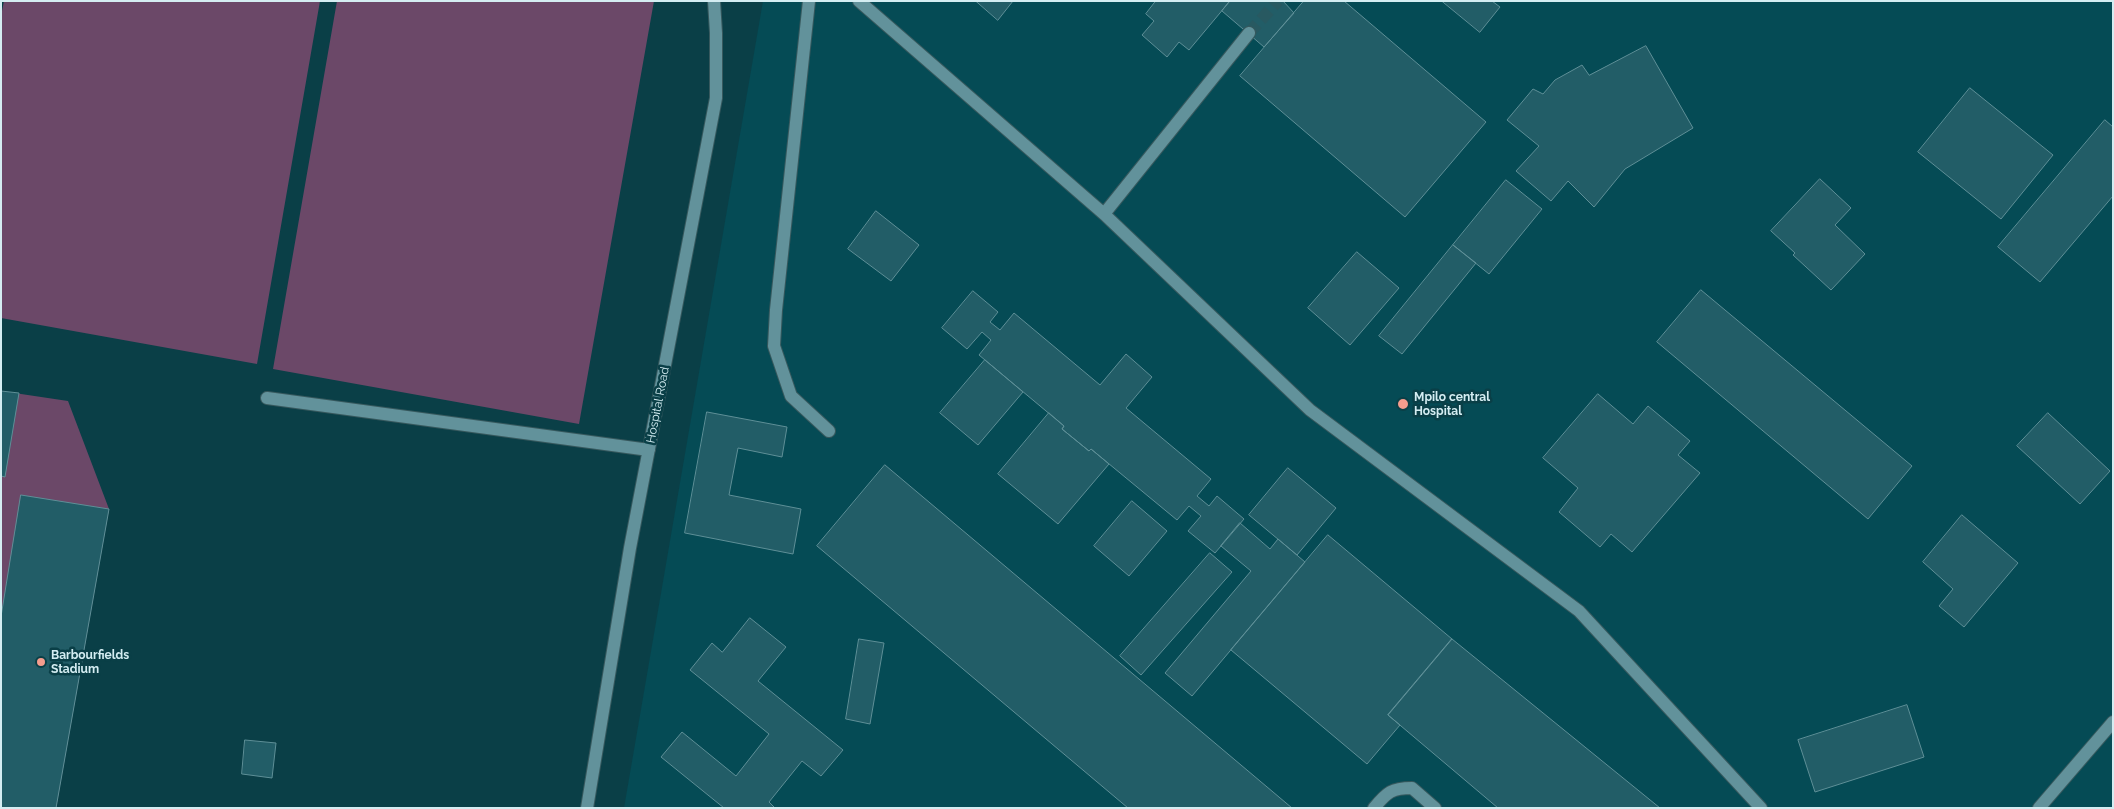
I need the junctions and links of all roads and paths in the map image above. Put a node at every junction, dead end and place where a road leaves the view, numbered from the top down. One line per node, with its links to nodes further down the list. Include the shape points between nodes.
1 (714, 1): 8 (street, Hospital Road, via 716,98)
2 (809, 1): 7 (street, via 774,346 791,396)
3 (859, 1): 5 (street)
4 (1249, 33): 5 (street)
5 (1104, 214): 13 (street, via 1310,410 1579,611)
6 (267, 398): 8 (street)
7 (829, 432)
8 (649, 450): 10 (street, Hospital Road)
9 (2113, 722): 14 (street)
10 (587, 808)
11 (1374, 808): 12 (street, via 1386,793 1412,788)
12 (1435, 808)
13 (1761, 808)
14 (2039, 808)

